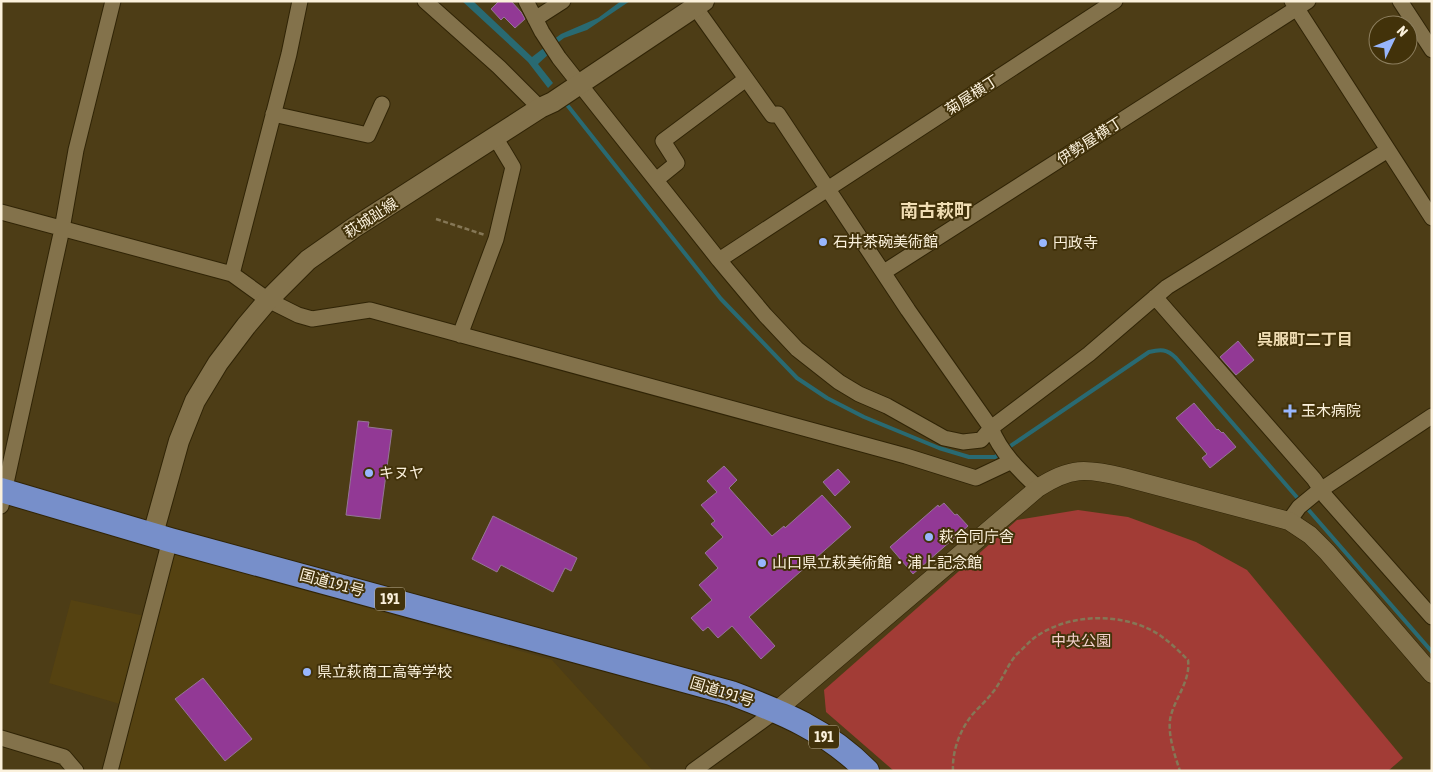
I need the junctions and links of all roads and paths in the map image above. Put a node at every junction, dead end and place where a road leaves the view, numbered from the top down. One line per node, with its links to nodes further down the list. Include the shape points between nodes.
1 (113, 1): 23 (street, via 76,150)
2 (300, 1): 15 (street)
3 (425, 1): 14 (street)
4 (563, 1): 9 (street)
5 (1115, 1): 19 (street, 菊屋横丁)
6 (1400, 1): 10 (street)
7 (699, 4): 11 (street); 12 (main road, 萩城趾線)
8 (1299, 4): 17 (street); 26 (street, 伊勢屋横丁)
9 (533, 12): 12 (street, via 559,58)
10 (1432, 50)
11 (746, 79): 18 (street, via 663,141 677,163); 19 (street, via 772,115 778,114)
12 (581, 84): 14 (main road, 萩城趾線); 18 (street)
13 (382, 104): 15 (street, via 368,135)
14 (547, 105): 16 (main road, 萩城趾線)
15 (273, 114): 27 (street)
16 (495, 137): 24 (street, via 513,167); 29 (main road, 萩城趾線, via 308,260)
17 (1388, 150): 21 (street); 28 (street)
18 (656, 180): 25 (street)
19 (828, 189): 25 (street, 菊屋横丁); 26 (street)
20 (1, 212): 23 (street)
21 (1432, 218)
22 (436, 219): 24 (path)
23 (62, 229): 27 (street); 36 (street)
24 (496, 238): 30 (street)
25 (719, 260): 32 (street, via 797,348 839,382 944,438 963,442 981,440)
26 (884, 272): 32 (street)
27 (232, 274): 29 (street)
28 (1155, 297): 32 (street, via 1089,354); 35 (street, via 1314,478)
29 (268, 300): 30 (street, via 298,316 312,319 370,310); 38 (main road, 萩城趾線, via 218,363 195,401 179,441)
30 (460, 334): 33 (street, via 976,478)
31 (1432, 416): 35 (street)
32 (991, 428): 33 (street)
33 (1004, 453): 34 (street)
34 (1038, 488): 37 (street, via 1069,472 1085,470); 41 (street)
35 (1321, 490): 37 (street); 39 (street)
36 (2, 495): 38 (highway, 国道191号 / 191)
37 (1298, 510): 40 (street, via 1310,535)
38 (162, 537): 41 (highway, 国道191号 / 191, via 731,693); 44 (street)
39 (1432, 617)
40 (1432, 674)
41 (777, 710): 45 (street); 46 (highway, 国道191号 / 191, via 804,737); 47 (highway, 国道191号 / 191, via 811,727)
42 (1, 738): 43 (street, via 64,757)
43 (76, 771)
44 (110, 771)
45 (693, 771)
46 (847, 771)
47 (867, 771)
48 (953, 771): 49 (path, via 952,759 960,734 972,715 994,692 1015,656 1034,638 1057,626 1105,618 1154,631 1188,660 1189,669 1170,720)
49 (1180, 771)

